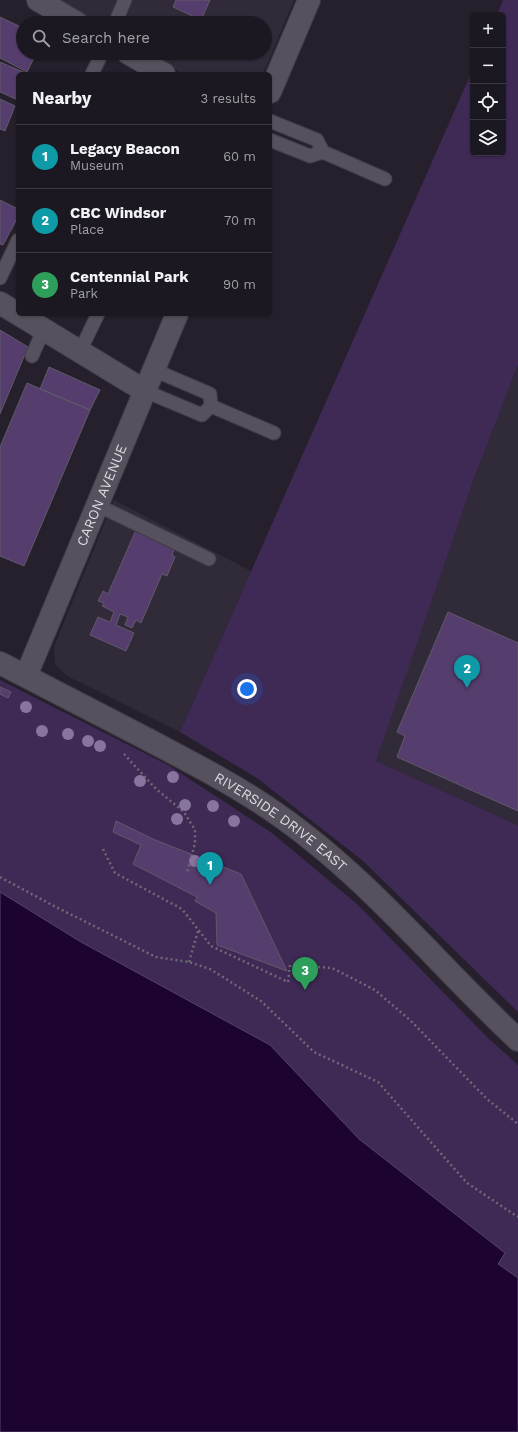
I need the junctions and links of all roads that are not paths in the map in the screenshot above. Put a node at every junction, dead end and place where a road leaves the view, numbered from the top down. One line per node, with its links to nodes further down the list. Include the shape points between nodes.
1 (38, 0): 4 (street)
2 (125, 0): 5 (lane)
3 (309, 0): 10 (street)
4 (65, 16)
5 (118, 16)
6 (99, 60): 8 (lane)
7 (140, 60): 9 (street)
8 (93, 72)
9 (161, 72)
10 (272, 87)
11 (272, 121): 13 (lane, via 317,140)
12 (272, 141): 13 (lane, via 310,156)
13 (323, 152): 14 (lane)
14 (385, 179)
15 (16, 244): 16 (lane)
16 (0, 278)
17 (0, 303): 18 (street)
18 (16, 312)
19 (24, 316): 22 (street)
20 (97, 316): 23 (lane)
21 (176, 316): 25 (street, CARON AVENUE)
22 (33, 321): 23 (street); 24 (lane)
23 (80, 351): 26 (street)
24 (32, 356)
25 (154, 370): 26 (street, CARON AVENUE); 27 (lane, via 210,394)
26 (145, 391): 27 (lane, via 202,415); 29 (street, CARON AVENUE)
27 (211, 406): 28 (lane)
28 (274, 433)
29 (97, 506): 30 (lane); 32 (street, CARON AVENUE)
30 (208, 559)
31 (0, 663): 32 (street, RIVERSIDE DRIVE EAST)
32 (26, 676): 33 (street, RIVERSIDE DRIVE EAST, via 211,772 274,811 347,871)
33 (518, 1040)

